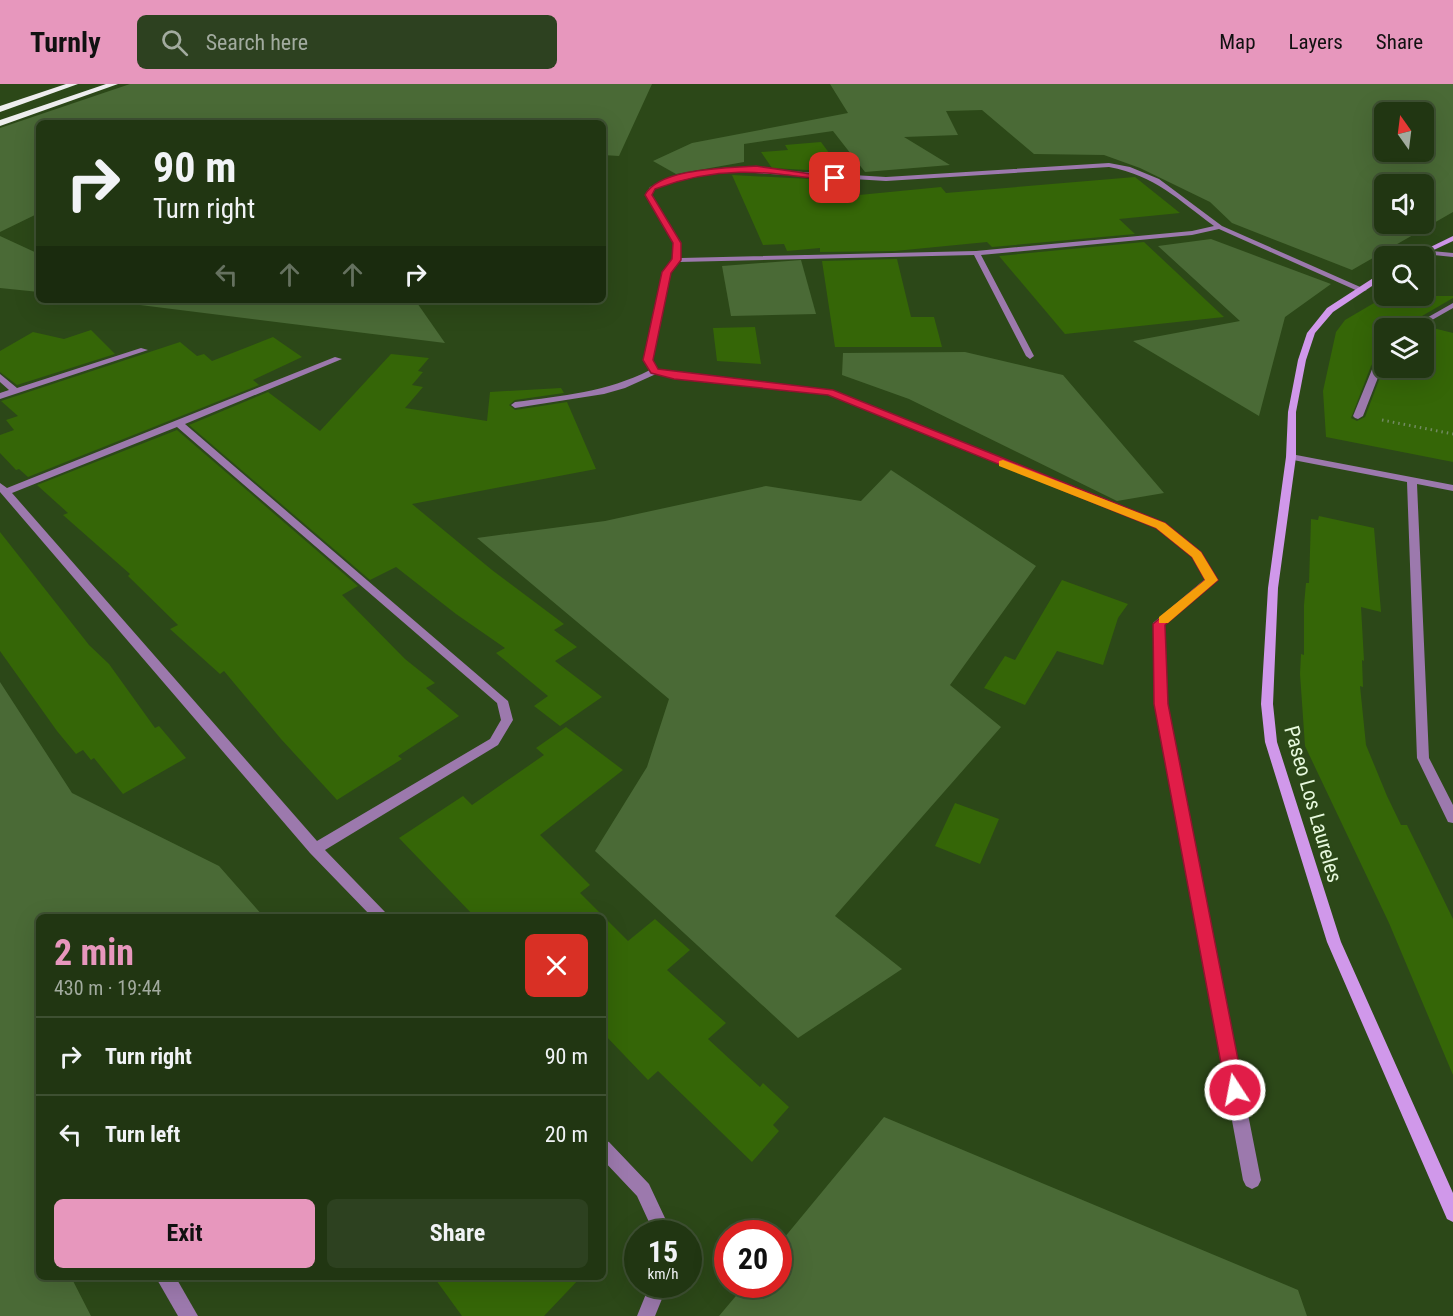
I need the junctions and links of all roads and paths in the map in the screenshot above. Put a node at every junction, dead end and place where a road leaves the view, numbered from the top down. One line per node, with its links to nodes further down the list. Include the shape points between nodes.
1 (74, 84): 3 (highway)
2 (114, 84): 4 (highway)
3 (0, 109)
4 (0, 123)
5 (1220, 227): 8 (street); 11 (street, via 1154,177 1132,168 1109,165 885,179 756,169 711,171 664,183 652,188 649,195 677,243); 13 (street)
6 (1453, 238): 7 (street)
7 (1434, 247)
8 (976, 253): 11 (street); 17 (street)
9 (1434, 253): 10 (street)
10 (1453, 255)
11 (676, 260): 19 (street, via 666,272 648,360)
12 (1374, 282): 13 (street, Paseo Los Laureles)
13 (1363, 290): 28 (street, Paseo Los Laureles, via 1330,310 1311,333 1292,412)
14 (1453, 305): 15 (street)
15 (1430, 318)
16 (144, 350): 22 (street)
17 (1030, 356)
18 (338, 358): 26 (street)
19 (655, 371): 24 (street, via 634,384 610,391); 36 (street, via 830,393 1161,526 1197,555 1211,580 1159,624 1161,704)
20 (1374, 375): 25 (street)
21 (0, 377): 22 (street)
22 (15, 392): 23 (street)
23 (0, 396)
24 (515, 405)
25 (1358, 416): 27 (path)
26 (180, 424): 31 (street); 33 (street, via 502,701 507,720 494,742)
27 (1453, 434)
28 (1291, 457): 29 (street); 37 (street, Paseo Los Laureles, via 1273,588 1267,704 1271,742 1334,942)
29 (1412, 480): 30 (street); 32 (street, via 1423,758)
30 (1453, 488)
31 (3, 489): 33 (street)
32 (1453, 818)
33 (315, 849): 34 (street)
34 (378, 914)
35 (606, 1151): 38 (street, via 644,1190)
36 (1252, 1180)
37 (1453, 1213)
38 (657, 1220)
39 (166, 1280): 41 (street)
40 (653, 1298): 42 (street)
41 (189, 1316)
42 (646, 1316)

